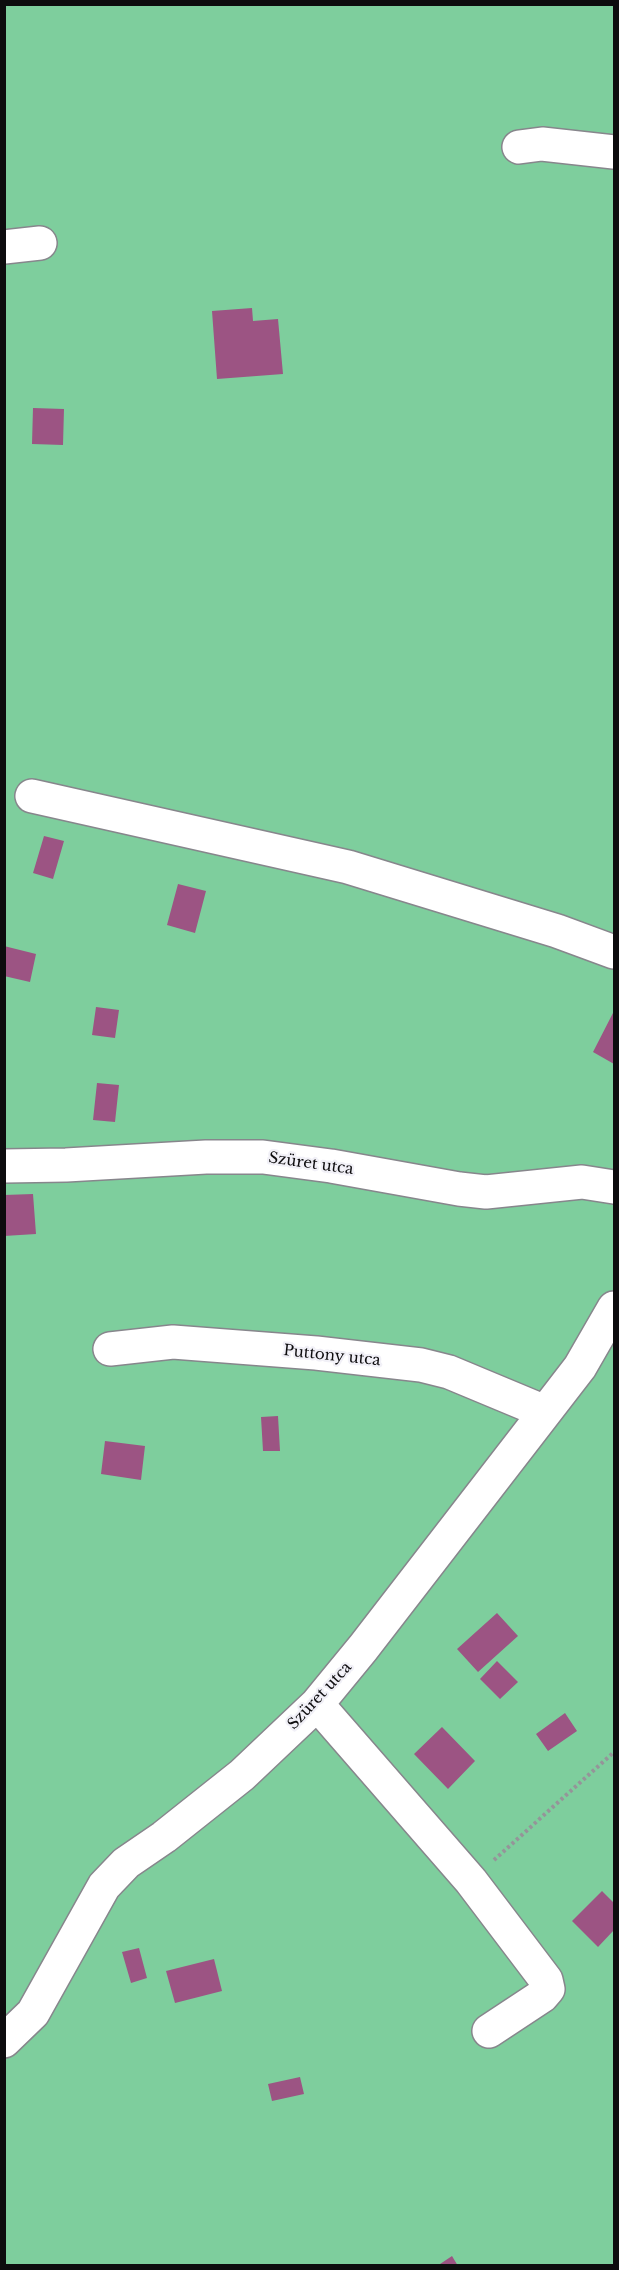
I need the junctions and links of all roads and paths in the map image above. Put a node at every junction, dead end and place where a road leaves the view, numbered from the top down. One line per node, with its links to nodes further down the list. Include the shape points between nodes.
1 (519, 147): 2 (street, via 542,144)
2 (615, 152)
3 (40, 243): 4 (street)
4 (4, 247)
5 (32, 796): 6 (street, via 348,867)
6 (615, 952)
7 (4, 1166): 8 (street, Szüret utca, via 262,1157 486,1192 582,1182)
8 (615, 1187)
9 (615, 1287): 10 (street, Szüret utca)
10 (610, 1313): 12 (street, Szüret utca, via 580,1367)
11 (110, 1350): 12 (street, Puttony utca, via 173,1342 421,1365 449,1372)
12 (545, 1412): 13 (street, Szüret utca)
13 (316, 1704): 15 (street); 17 (street, Szüret utca, via 242,1775 126,1863 104,1886 33,2013)
14 (615, 1752): 15 (path)
15 (471, 1881): 16 (street, via 541,1972 548,1989)
16 (489, 2031)
17 (4, 2041)

